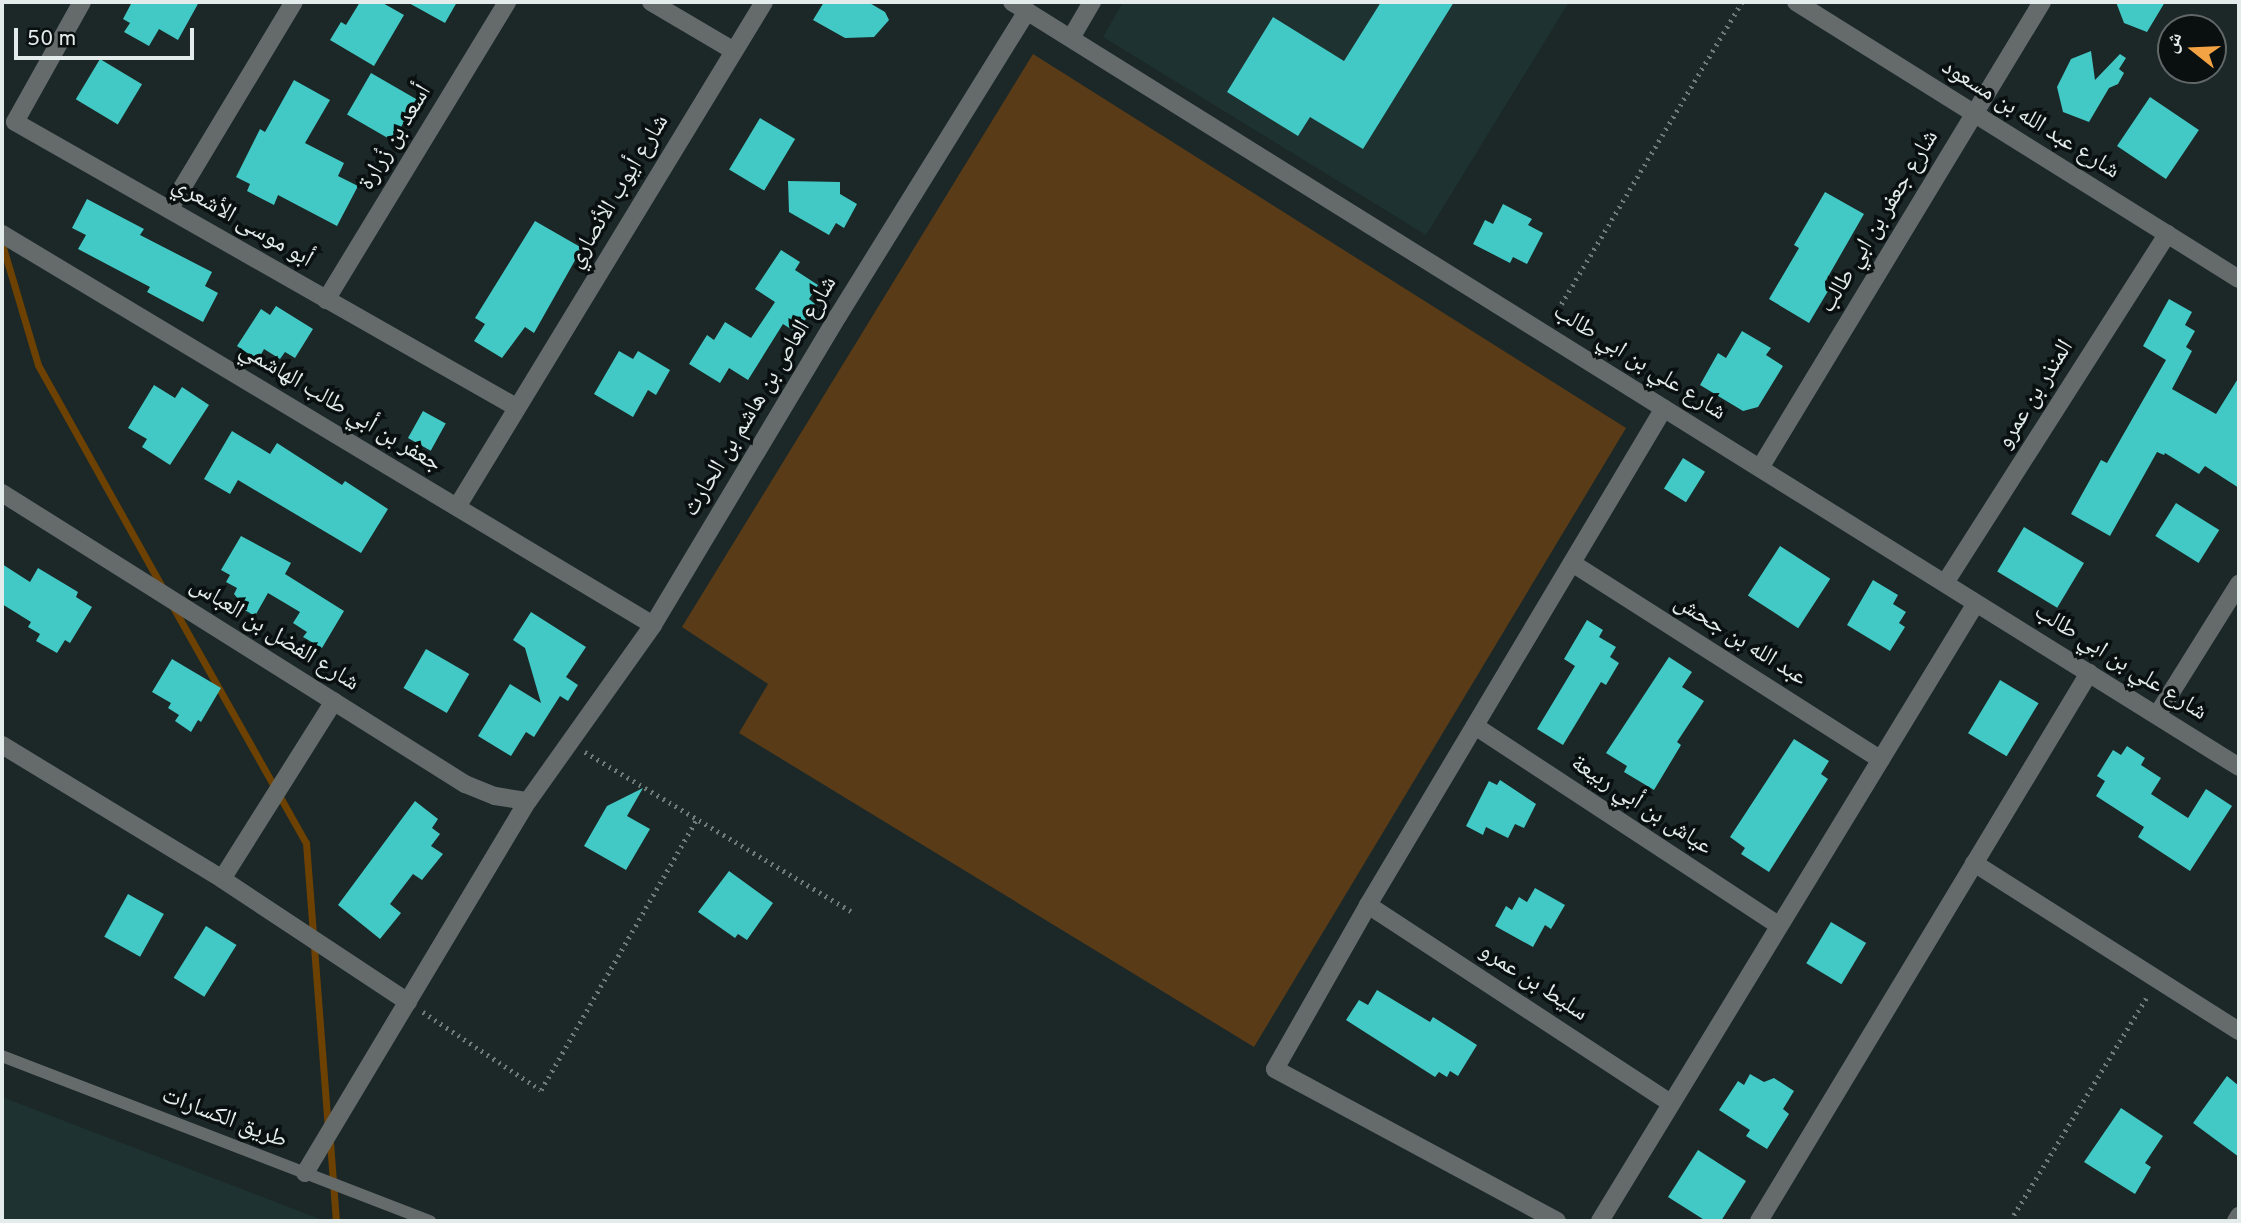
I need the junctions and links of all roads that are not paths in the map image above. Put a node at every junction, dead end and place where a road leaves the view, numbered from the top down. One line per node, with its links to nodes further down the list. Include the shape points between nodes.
1 (82, 2): 13 (street, أبو موسى الأشعري, via 15,122)
2 (294, 2): 13 (street)
3 (507, 2): 17 (street, أسعد بن زُرارة)
4 (651, 2): 11 (street)
5 (764, 2): 11 (street, شارع أيوب الأنصاري)
6 (1092, 2): 10 (street)
7 (1796, 2): 12 (street, شارع عبد الله بن مسعود)
8 (2042, 2): 12 (street, شارع جعفر بن ابي طالب)
9 (1020, 6): 10 (street, شارع علي بن ابي طالب); 27 (street, شارع العاص بن هاشم بن الحارث)
10 (1070, 38): 19 (street, شارع علي بن ابي طالب)
11 (734, 51): 18 (street, شارع أيوب الأنصاري)
12 (1974, 113): 15 (street, شارع عبد الله بن مسعود); 20 (street, شارع جعفر بن ابي طالب)
13 (170, 208): 17 (street, أبو موسى الأشعري)
14 (2, 234): 22 (street, جعفر بن أبي طالب الهاشمي)
15 (2167, 234): 16 (street, شارع عبد الله بن مسعود); 24 (street, المنذر بن عمرو)
16 (2239, 279)
17 (326, 300): 18 (street, أبو موسى الأشعري)
18 (516, 407): 22 (street, شارع أيوب الأنصاري)
19 (1664, 408): 20 (street, شارع علي بن ابي طالب); 23 (street)
20 (1760, 468): 24 (street, شارع علي بن ابي طالب)
21 (2, 494): 29 (street, شارع الفضل بن العباس)
22 (457, 507): 27 (street, جعفر بن أبي طالب الهاشمي)
23 (1572, 563): 31 (street); 33 (street, عبد الله بن جحش)
24 (1945, 583): 26 (street, شارع علي بن ابي طالب)
25 (2239, 584): 30 (street)
26 (1976, 603): 28 (street, شارع علي بن ابي طالب); 33 (street)
27 (653, 625): 35 (street, شارع العاص بن هاشم بن الحارث)
28 (2089, 673): 30 (street, شارع علي بن ابي طالب); 36 (street)
29 (334, 701): 35 (street, شارع الفضل بن العباس, via 465,783 495,796); 37 (street)
30 (2157, 715): 34 (street, شارع علي بن ابي طالب)
31 (1475, 726): 38 (street); 39 (street, عياش بن أبي ربيعة)
32 (2, 745): 37 (street)
33 (1881, 760): 39 (street)
34 (2239, 767)
35 (528, 801): 40 (street, شارع العاص بن هاشم بن الحارث)
36 (1974, 863): 41 (street); 49 (street)
37 (222, 879): 40 (street)
38 (1368, 905): 43 (street, سليط بن عمرو); 47 (street, via 1275,1069)
39 (1779, 926): 43 (street)
40 (408, 1002): 44 (street, شارع العاص بن هاشم بن الحارث)
41 (2239, 1031)
42 (2, 1056): 44 (lane, طريق الكسارات)
43 (1671, 1102): 48 (street)
44 (305, 1173): 46 (lane, طريق الكسارات)
45 (2239, 1216): 50 (street)
46 (430, 1221)
47 (1557, 1221)
48 (1600, 1221)
49 (1759, 1221)
50 (2236, 1221)

